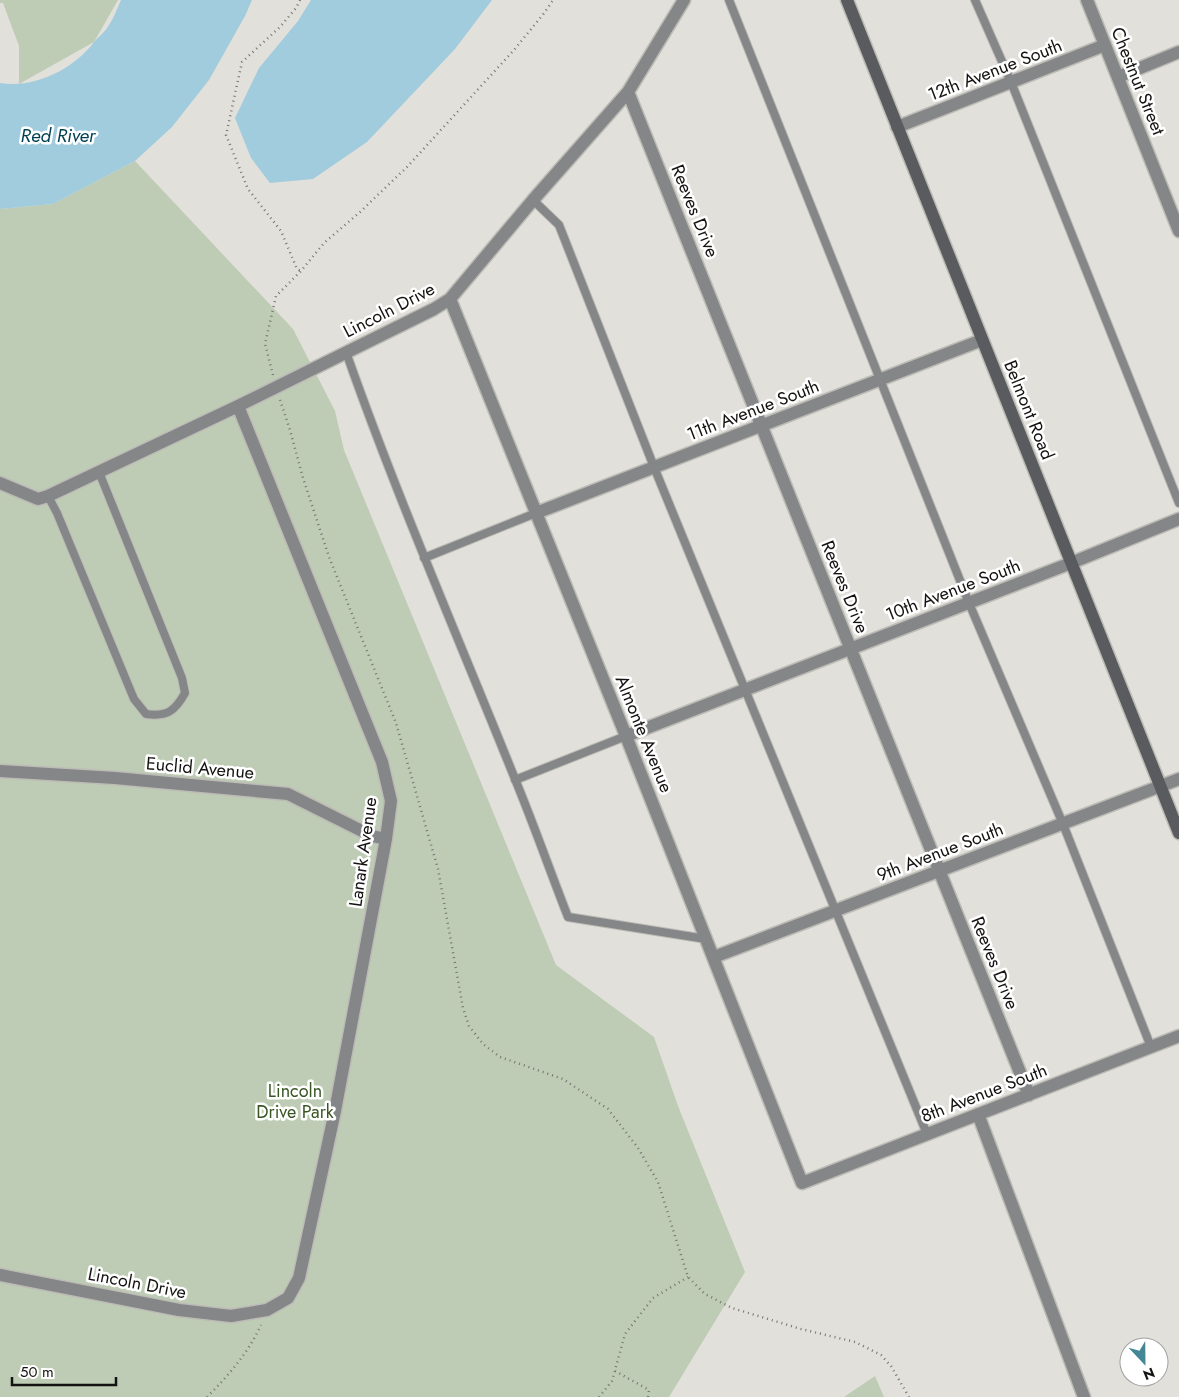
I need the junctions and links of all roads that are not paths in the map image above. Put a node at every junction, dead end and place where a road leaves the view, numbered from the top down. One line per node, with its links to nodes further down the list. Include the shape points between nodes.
1 (684, 0): 10 (street, Lincoln Drive)
2 (729, 0): 17 (lane)
3 (847, 0): 11 (street, Belmont Road)
4 (975, 0): 9 (lane)
5 (1087, 0): 6 (street, Chestnut Street)
6 (1105, 45): 8 (street, Chestnut Street); 9 (street, 12th Avenue South)
7 (1179, 52): 8 (street)
8 (1118, 77): 13 (street, Chestnut Street)
9 (1011, 82): 11 (street, 12th Avenue South); 24 (lane)
10 (628, 92): 12 (street, Lincoln Drive); 19 (street, Reeves Drive)
11 (898, 127): 15 (street, Belmont Road)
12 (533, 200): 14 (street, Lincoln Drive); 20 (lane, via 558,225)
13 (1179, 231)
14 (450, 299): 16 (street, Lincoln Drive); 25 (street, Almonte Avenue)
15 (982, 340): 17 (street, 11th Avenue South); 28 (street, Belmont Road)
16 (346, 352): 18 (street, Lincoln Drive); 27 (lane)
17 (880, 380): 19 (street, 11th Avenue South); 29 (lane)
18 (238, 406): 21 (street, Lincoln Drive); 39 (street, Lanark Avenue, via 382,762 391,801)
19 (761, 426): 20 (street, 11th Avenue South); 30 (street, Reeves Drive)
20 (654, 467): 25 (street, 11th Avenue South); 31 (lane)
21 (99, 472): 23 (street, Lincoln Drive); 23 (lane, via 182,678 185,693 178,706 160,716 146,714 134,699)
22 (0, 483): 23 (street, via 38,499)
23 (48, 496)
24 (1179, 503)
25 (536, 513): 27 (lane); 32 (street, Almonte Avenue)
26 (1179, 519): 28 (street, 10th Avenue South)
27 (424, 558): 35 (lane)
28 (1071, 563): 29 (street, 10th Avenue South); 36 (street, Belmont Road)
29 (969, 603): 30 (street, 10th Avenue South); 37 (lane)
30 (851, 649): 31 (street, 10th Avenue South); 40 (street, Reeves Drive)
31 (746, 690): 32 (street, 10th Avenue South); 41 (lane)
32 (626, 736): 35 (lane); 42 (street, Almonte Avenue)
33 (0, 771): 39 (street, Euclid Avenue, via 288,794 372,836)
34 (1179, 779): 36 (street, 9th Avenue South)
35 (516, 780): 42 (lane, via 568,917)
36 (1161, 786): 37 (street, 9th Avenue South); 38 (street, Belmont Road)
37 (1063, 824): 40 (street, 9th Avenue South); 45 (lane)
38 (1179, 832)
39 (386, 839): 51 (street, Lanark Avenue, via 335,1111 299,1278 288,1298)
40 (940, 871): 41 (street, 9th Avenue South); 46 (street, Reeves Drive)
41 (836, 911): 43 (street, 9th Avenue South); 48 (lane)
42 (706, 939): 43 (street, Almonte Avenue)
43 (714, 958): 49 (street, Almonte Avenue)
44 (1179, 1036): 45 (street, 8th Avenue South)
45 (1151, 1047): 46 (street, 8th Avenue South)
46 (1029, 1095): 47 (street, 8th Avenue South)
47 (978, 1114): 48 (street, 8th Avenue South); 52 (street)
48 (927, 1134): 49 (street, 8th Avenue South)
49 (802, 1183)
50 (0, 1275): 51 (street, Lincoln Drive, via 179,1310 231,1316)
51 (267, 1310)
52 (1084, 1397)

